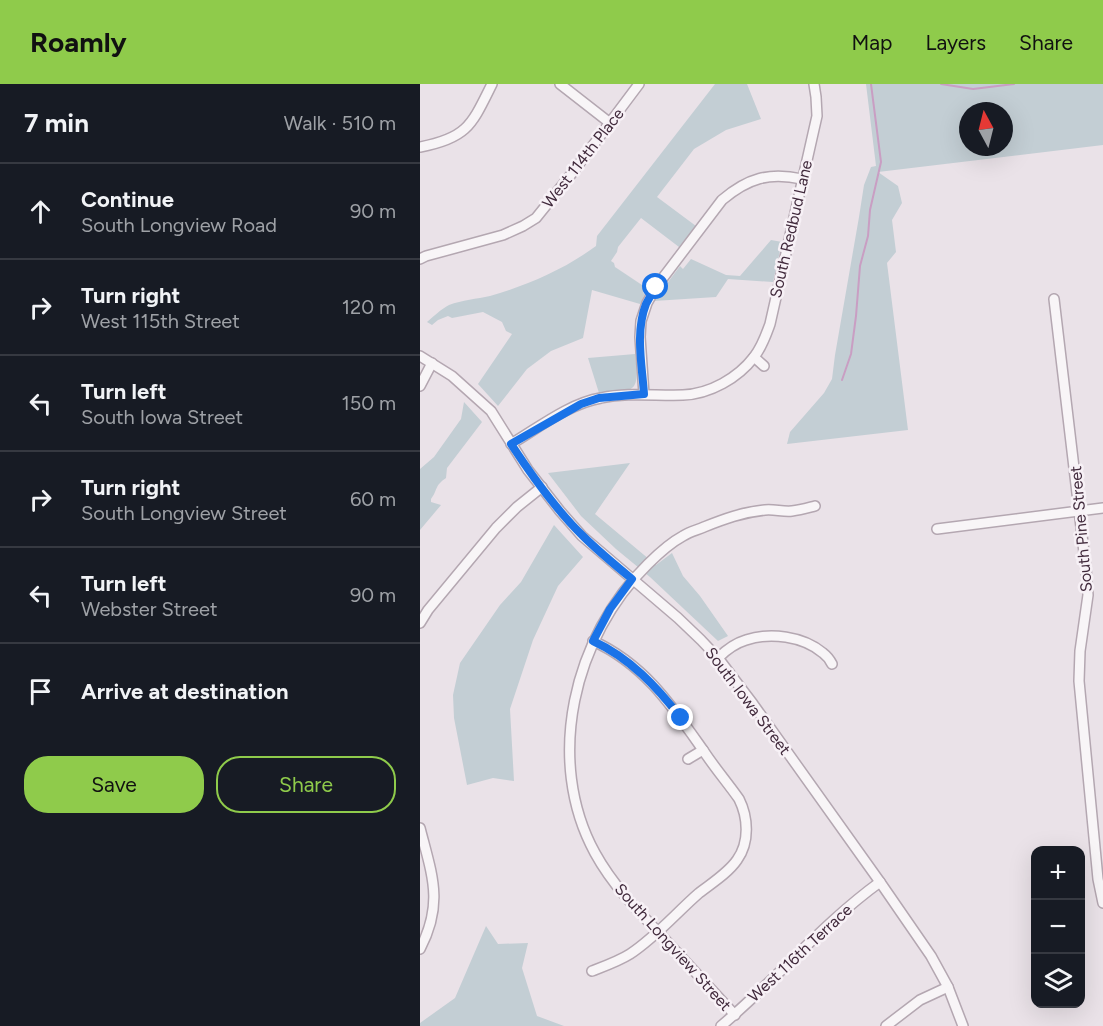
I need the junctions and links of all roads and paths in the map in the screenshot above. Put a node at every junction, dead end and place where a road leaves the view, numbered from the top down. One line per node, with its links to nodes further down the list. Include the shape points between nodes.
1 (492, 84): 6 (street, via 471,124 462,132)
2 (560, 84): 5 (street)
3 (639, 84): 5 (street, West 114th Place)
4 (814, 84): 7 (street, South Redbud Lane, via 816,116)
5 (610, 123): 8 (street, West 114th Place, via 536,218 503,234)
6 (420, 147)
7 (802, 179): 11 (street, South Redbud Lane, via 770,324); 15 (street, via 773,176 736,189 722,201 656,287 641,321)
8 (420, 259)
9 (1054, 299): 20 (street, South Pine Street)
10 (420, 356): 12 (street, South Iowa Street)
11 (754, 357): 13 (street); 15 (street, via 740,371 706,391 686,395)
12 (432, 363): 14 (street); 16 (street, South Iowa Street, via 491,411)
13 (764, 366)
14 (420, 386)
15 (644, 394): 16 (street, via 599,398 581,404)
16 (511, 444): 17 (street, South Iowa Street)
17 (542, 487): 24 (street, South Iowa Street, via 582,536); 25 (street, via 496,528)
18 (815, 506): 23 (street, South Longview Street, via 738,514)
19 (1103, 508): 20 (street)
20 (1080, 511): 22 (street); 35 (street, South Pine Street, via 1088,595 1080,681)
21 (676, 527): 23 (street)
22 (937, 529)
23 (682, 536): 24 (street, South Longview Street)
24 (632, 579): 26 (street, South Longview Street); 27 (street, South Iowa Street)
25 (420, 623)
26 (593, 641): 29 (street, via 610,649 645,677 666,698); 36 (street, South Longview Street, via 571,716 573,790 595,853 619,890)
27 (718, 658): 28 (street, via 744,640 766,635 791,638 813,647); 34 (street, South Iowa Street)
28 (832, 664)
29 (703, 750): 30 (street); 32 (street, via 744,808)
30 (688, 759)
31 (420, 828): 37 (street, via 434,902 428,934)
32 (746, 833): 33 (street); 36 (street, via 738,859)
33 (758, 835)
34 (880, 882): 39 (street, South Iowa Street); 40 (street, West 116th Terrace, via 823,929)
35 (1103, 903)
36 (657, 931): 38 (street, via 630,954); 40 (street, South Longview Street)
37 (420, 949)
38 (592, 971)
39 (948, 987): 42 (street, via 920,1000); 43 (street, South Iowa Street)
40 (735, 1014): 41 (street, West 116th Terrace)
41 (721, 1026)
42 (886, 1026)
43 (963, 1026)

